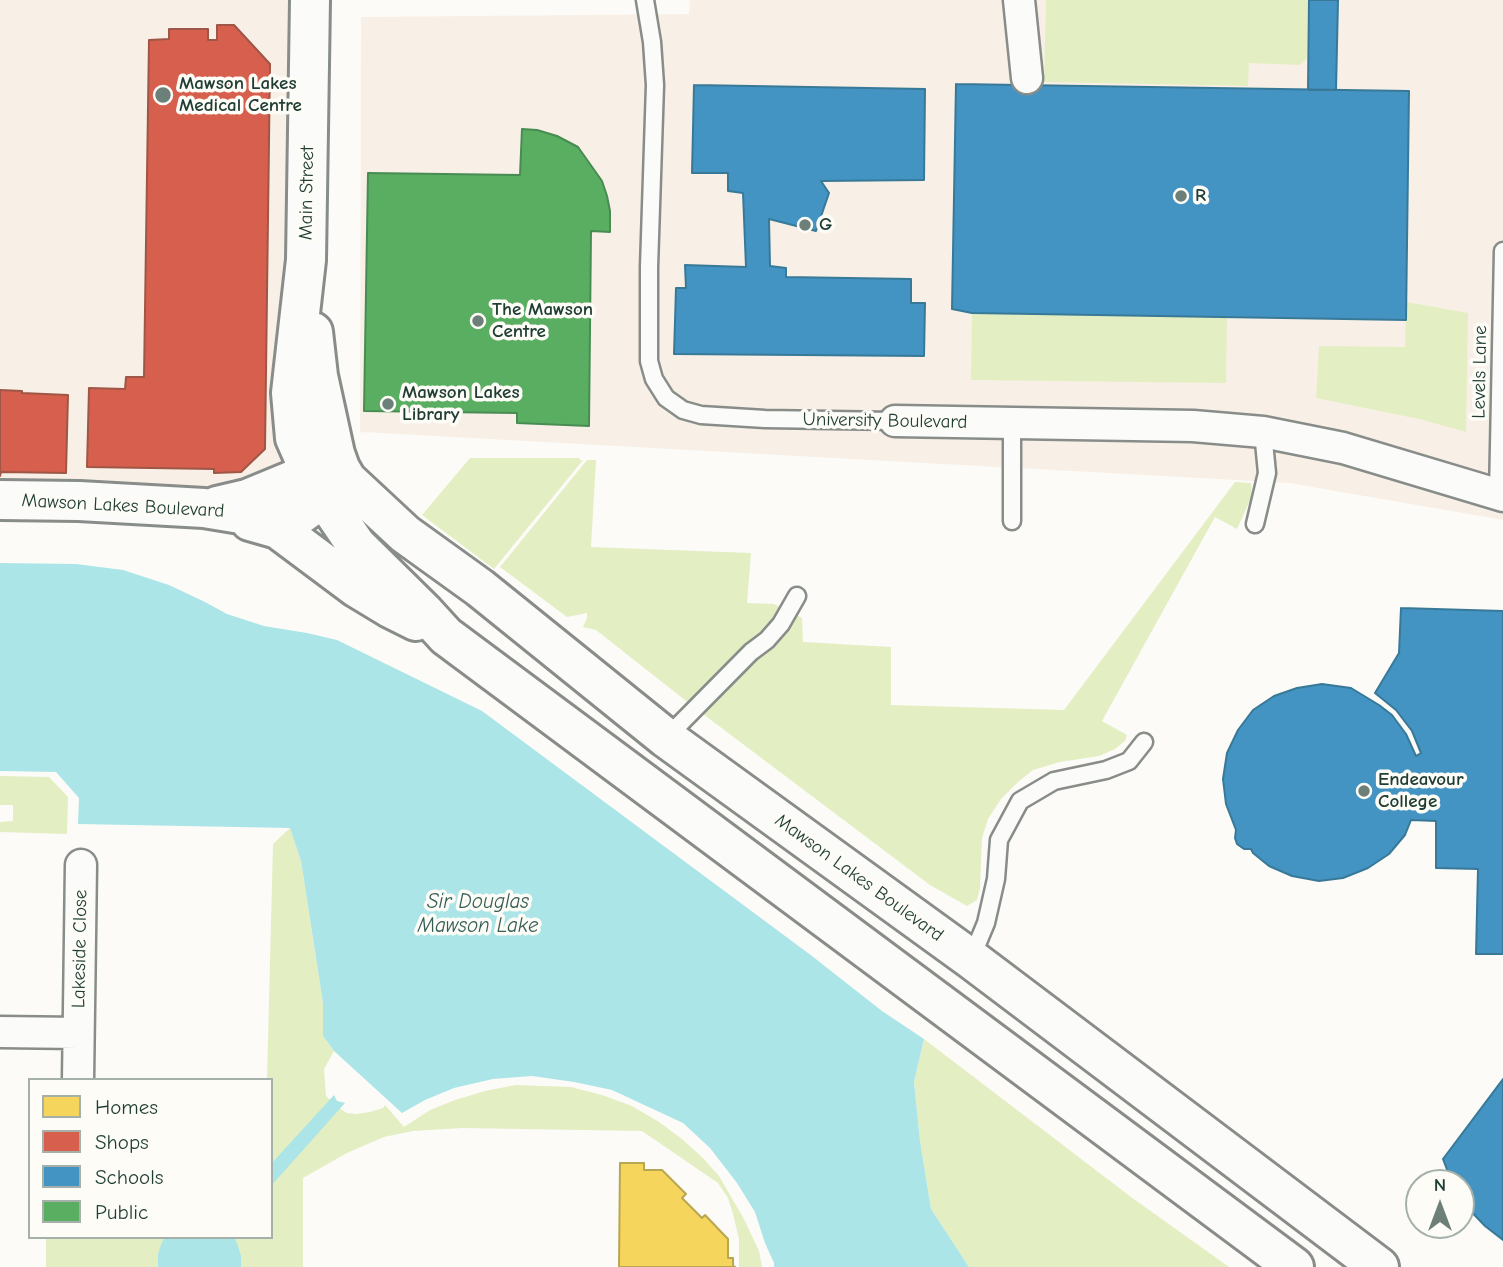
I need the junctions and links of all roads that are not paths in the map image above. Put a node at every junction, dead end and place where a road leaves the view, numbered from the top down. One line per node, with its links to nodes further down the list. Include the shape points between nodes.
1 (310, 0): 6 (street, Main Street)
2 (645, 0): 7 (lane, University Boulevard, via 655,85 649,334 654,379 666,398 701,415)
3 (1019, 0): 4 (street)
4 (1027, 78)
5 (1503, 251): 11 (lane, Levels Lane)
6 (306, 260): 10 (street, Mawson Lakes Boulevard, via 291,393 295,438)
7 (895, 421): 8 (street, University Boulevard)
8 (1012, 423): 9 (street, University Boulevard); 14 (lane)
9 (1264, 432): 11 (street, University Boulevard, via 1343,448); 15 (lane, via 1267,473)
10 (329, 476): 13 (street, Mawson Lakes Boulevard, via 301,514 271,519); 17 (street, Mawson Lakes Boulevard, via 356,545); 18 (street, Mawson Lakes Boulevard, via 480,588)
11 (1501, 496)
12 (0, 500): 13 (street, Mawson Lakes Boulevard)
13 (205, 508): 17 (street, via 278,529 357,588)
14 (1012, 521)
15 (1255, 524)
16 (797, 596): 18 (lane, via 767,640)
17 (446, 636): 25 (street, Mawson Lakes Boulevard)
18 (666, 738): 21 (street, Mawson Lakes Boulevard)
19 (1144, 742): 21 (lane, via 1129,761 1054,780 1020,801 999,840 986,923)
20 (81, 865): 23 (street, Lakeside Close)
21 (971, 959): 26 (street, Mawson Lakes Boulevard)
22 (0, 1032): 23 (street, Lakeside Close)
23 (78, 1033): 24 (street, Lakeside Close)
24 (78, 1078)
25 (1294, 1267)
26 (1379, 1267)

